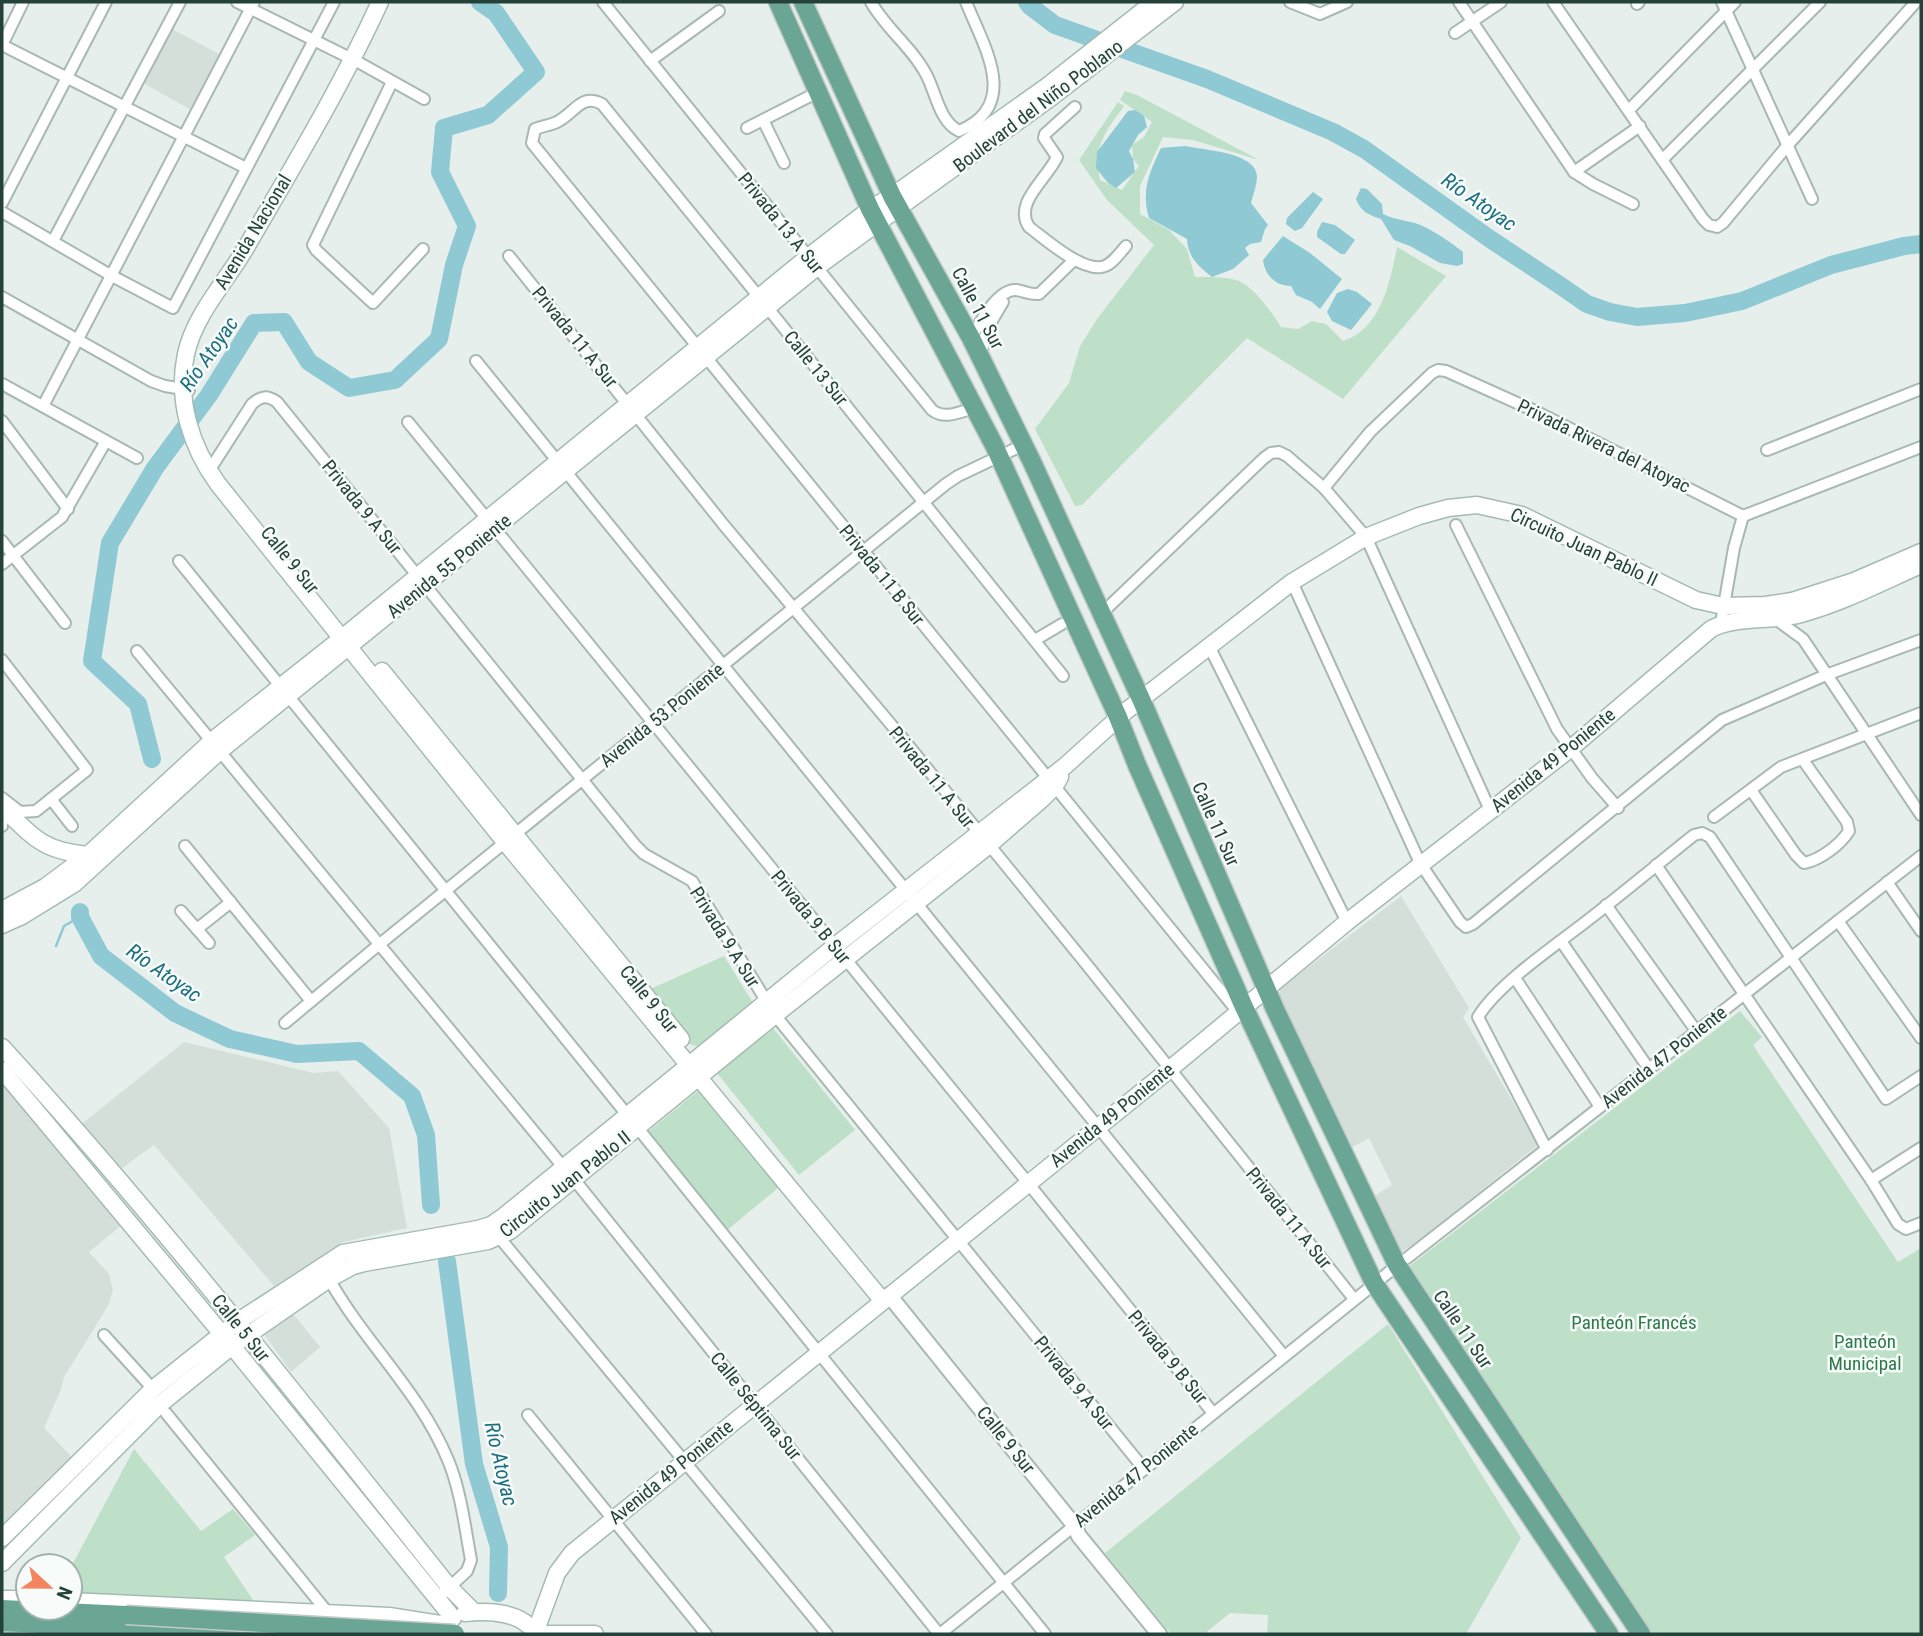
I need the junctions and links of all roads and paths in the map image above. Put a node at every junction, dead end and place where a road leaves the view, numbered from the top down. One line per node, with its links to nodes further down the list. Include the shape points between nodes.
1 (23, 2): 28 (street)
2 (106, 2): 32 (street)
3 (180, 2): 37 (street)
4 (237, 2): 22 (street)
5 (334, 2): 27 (street)
6 (380, 2): 29 (main road, Avenida Nacional)
7 (387, 2): 29 (main road, Avenida Nacional)
8 (603, 2): 30 (street, Privada 13 A Sur)
9 (778, 2): 34 (main road)
10 (803, 2): 50 (main road, Calle 11 Sur)
11 (871, 2): 12 (street, via 926,74 947,123 959,131 987,108 995,86)
12 (966, 2)
13 (1290, 2): 14 (street, via 1320,15)
14 (1347, 2)
15 (1459, 2): 25 (street)
16 (1501, 2): 25 (street)
17 (1553, 2): 39 (street)
18 (1735, 2): 23 (street)
19 (1821, 2): 31 (street)
20 (1916, 2): 44 (street)
21 (1165, 4): 50 (main road, Boulevard del Niño Poblano)
22 (252, 5): 27 (street); 43 (street)
23 (1724, 6): 31 (street); 39 (street)
24 (719, 11): 30 (street)
25 (1472, 21): 26 (street); 48 (street)
26 (1455, 33)
27 (313, 40): 29 (street); 47 (street)
28 (2, 45): 32 (street)
29 (355, 60): 33 (street); 72 (main road, Avenida Nacional, via 199,320 186,354)
30 (650, 61): 60 (street, Privada 13 A Sur)
31 (1754, 71): 44 (street); 45 (street)
32 (66, 78): 37 (street); 51 (street)
33 (392, 82): 35 (street); 57 (street, via 313,245 373,303)
34 (818, 92): 40 (street); 54 (main road)
35 (424, 99)
36 (593, 100): 64 (street, Calle 13 Sur, via 602,104); 67 (street, Privada 11 B Sur, via 584,101 555,123 535,129 532,143)
37 (124, 107): 43 (street); 55 (street)
38 (1075, 107): 59 (street, via 1045,134 1058,158 1024,211 1030,227)
39 (1629, 110): 41 (street)
40 (763, 120): 42 (street); 46 (street)
41 (1640, 125): 45 (street); 48 (street)
42 (747, 128)
43 (184, 137): 47 (street); 61 (street)
44 (1787, 146): 45 (street, via 1717,227 1703,219); 49 (street)
45 (1663, 159)
46 (784, 163)
47 (246, 168): 61 (street, via 173,308)
48 (1574, 172): 52 (street)
49 (1812, 199)
50 (896, 202): 54 (main road, Avenida 55 Poniente); 65 (main road, Calle 11 Sur)
51 (2, 203)
52 (1633, 204)
53 (2, 212): 55 (street)
54 (874, 216): 60 (main road, Avenida 55 Poniente); 75 (main road)
55 (53, 241): 61 (street)
56 (1126, 247): 59 (street, via 1101,267)
57 (423, 249)
58 (509, 256): 74 (street, Privada 11 A Sur)
59 (1074, 260): 62 (street, via 1038,294)
60 (812, 262): 64 (main road, Avenida 55 Poniente); 75 (street, Privada 13 A Sur, via 932,410 948,416)
61 (112, 276): 66 (street)
62 (1013, 290): 65 (street, via 1002,295); 68 (street, via 990,323)
63 (2, 297): 66 (street)
64 (763, 302): 67 (main road, Avenida 55 Poniente); 87 (street, Calle 13 Sur)
65 (971, 338): 68 (main road, Calle 11 Sur)
66 (78, 340): 72 (street); 73 (street)
67 (702, 352): 74 (main road, Avenida 55 Poniente); 95 (street, Privada 11 B Sur)
68 (980, 357): 79 (main road, Calle 11 Sur)
69 (476, 361): 84 (street)
70 (2, 384): 73 (street)
71 (1921, 389): 81 (street)
72 (187, 398): 85 (main road, Avenida Nacional)
73 (43, 406): 78 (street)
74 (632, 408): 84 (main road, Avenida 55 Poniente); 103 (street, Privada 11 A Sur)
75 (974, 408): 82 (main road)
76 (2, 421): 88 (street)
77 (408, 422): 90 (street, Privada 9 B Sur)
78 (106, 441): 83 (street); 88 (street)
79 (1023, 445): 82 (street, Avenida 53 Poniente); 104 (main road, Calle 11 Sur)
80 (1921, 447): 89 (street)
81 (1767, 450)
82 (999, 456): 87 (street, Avenida 53 Poniente, via 958,476); 121 (main road)
83 (137, 458)
84 (561, 466): 90 (main road, Avenida 55 Poniente); 115 (street)
85 (211, 468): 100 (street, Privada 9 A Sur, via 252,404 269,397); 109 (main road, Calle 9 Sur)
86 (1324, 488): 89 (street, Privada Rivera del Atoyac, via 1370,432 1438,370 1535,411); 92 (street); 104 (street, via 1287,456 1271,453)
87 (924, 502): 95 (street, Avenida 53 Poniente); 110 (street, Calle 13 Sur)
88 (68, 509): 96 (street)
89 (1743, 516): 102 (street)
90 (492, 523): 100 (main road, Avenida 55 Poniente); 122 (street, Privada 9 B Sur)
91 (1456, 525): 125 (street)
92 (1366, 537): 101 (main road, Circuito Juan Pablo II); 102 (main road, Circuito Juan Pablo II, via 1448,508 1498,508 1696,600); 134 (street)
93 (2, 541): 96 (street)
94 (1921, 552): 102 (main road, Circuito Juan Pablo II, via 1792,601)
95 (864, 553): 103 (street, Avenida 53 Poniente); 128 (street, Privada 11 B Sur)
96 (13, 555): 98 (street); 106 (street)
97 (178, 561): 118 (street)
98 (2, 564)
99 (1921, 565): 105 (main road, via 1803,614)
100 (421, 581): 109 (main road, Avenida 55 Poniente); 127 (street, Privada 9 A Sur)
101 (1292, 582): 112 (main road, Circuito Juan Pablo II); 145 (street)
102 (1723, 606): 107 (street)
103 (793, 609): 115 (street, Avenida 53 Poniente); 139 (street, Privada 11 A Sur)
104 (1101, 613): 119 (main road, Calle 11 Sur)
105 (1777, 620): 107 (main road); 116 (street, via 1803,639)
106 (65, 623)
107 (1721, 623): 125 (main road, Avenida 49 Poniente)
108 (1062, 624): 110 (street)
109 (349, 640): 118 (main road, Avenida 55 Poniente); 140 (main road, Calle 9 Sur)
110 (1035, 640): 117 (street, Calle 13 Sur)
111 (1921, 640): 116 (street)
112 (1209, 646): 119 (main road, Circuito Juan Pablo II); 156 (street)
113 (137, 651): 124 (street)
114 (2, 660): 131 (street, via 88,770)
115 (723, 666): 122 (street, Avenida 53 Poniente); 148 (street)
116 (1826, 675): 123 (street); 133 (street, via 1722,720)
117 (1063, 676)
118 (283, 693): 124 (main road, Avenida 55 Poniente); 149 (street)
119 (1141, 699): 121 (main road, Circuito Juan Pablo II); 168 (main road, Calle 11 Sur)
120 (1921, 713): 123 (street)
121 (1118, 718): 128 (main road, Circuito Juan Pablo II); 166 (main road)
122 (653, 723): 127 (street, Avenida 53 Poniente); 163 (street, Privada 9 B Sur)
123 (1866, 734): 126 (street); 135 (street)
124 (217, 745): 143 (main road, Avenida 55 Poniente); 157 (main road, Avenida 55 Poniente, via 74,884); 162 (street, Calle Séptima Sur)
125 (1570, 748): 133 (street); 134 (main road, Avenida 49 Poniente)
126 (1803, 760): 129 (street, via 1781,766); 129 (street, via 1849,831 1814,861 1804,863 1796,855)
127 (583, 779): 140 (street, Avenida 53 Poniente); 171 (street, Privada 9 A Sur, via 644,854 692,881)
128 (1052, 782): 139 (main road, Circuito Juan Pablo II); 142 (main road, Circuito Juan Pablo II); 166 (street, Privada 11 B Sur)
129 (1751, 790): 136 (street)
130 (2, 798): 131 (street, via 28,813)
131 (51, 799): 138 (street)
132 (2, 806): 137 (street); 143 (main road, via 45,846)
133 (1618, 808): 145 (street, via 1466,927)
134 (1490, 810): 145 (main road, Avenida 49 Poniente)
135 (1921, 815)
136 (1714, 817)
137 (2, 826)
138 (72, 826)
139 (978, 832): 142 (street, Privada 11 A Sur); 148 (main road, Circuito Juan Pablo II)
140 (510, 838): 149 (street, Avenida 53 Poniente); 177 (main road, Calle 9 Sur)
141 (186, 846): 150 (street)
142 (988, 846): 151 (main road, Circuito Juan Pablo II); 178 (street, Privada 11 A Sur)
143 (88, 855): 153 (main road, Avenida 55 Poniente, via 45,887)
144 (1921, 856): 147 (street, Avenida 47 Poniente)
145 (1420, 863): 156 (main road, Avenida 49 Poniente)
146 (1656, 865): 152 (street); 164 (street, via 1693,835 1710,837); 169 (street)
147 (1887, 882): 155 (street, Avenida 47 Poniente); 159 (street)
148 (905, 890): 151 (street); 163 (main road, Circuito Juan Pablo II)
149 (444, 891): 162 (street, Avenida 53 Poniente); 185 (street)
150 (231, 902): 158 (street); 170 (street)
151 (916, 903): 165 (main road, Circuito Juan Pablo II); 186 (street)
152 (1606, 905): 160 (street); 174 (street)
153 (2, 909)
154 (181, 911): 158 (street)
155 (1839, 921): 164 (street, Avenida 47 Poniente); 175 (street)
156 (1347, 922): 168 (main road, Avenida 49 Poniente)
157 (2, 925)
158 (197, 929): 161 (street)
159 (1921, 931)
160 (1561, 941): 167 (street); 179 (street)
161 (209, 943)
162 (379, 944): 170 (street, Avenida 53 Poniente); 189 (street, Calle Séptima Sur)
163 (835, 946): 165 (street, Privada 9 B Sur); 171 (main road, Circuito Juan Pablo II)
164 (1793, 957): 169 (street, Avenida 47 Poniente); 181 (street, via 1886,1099)
165 (846, 960): 171 (main road, Circuito Juan Pablo II); 191 (street, Privada 9 B Sur)
166 (1222, 978): 172 (main road)
167 (1515, 978): 184 (street); 188 (street, via 1478,1017)
168 (1266, 989): 172 (main road, Avenida 49 Poniente); 195 (main road, Calle 11 Sur)
169 (1744, 995): 174 (street, Avenida 47 Poniente); 190 (street)
170 (311, 1001): 173 (street, Avenida 53 Poniente)
171 (770, 1009): 177 (main road, Circuito Juan Pablo II); 194 (street, Privada 9 A Sur)
172 (1241, 1010): 178 (main road, Avenida 49 Poniente); 197 (main road)
173 (285, 1023)
174 (1697, 1032): 179 (street, Avenida 47 Poniente)
175 (1921, 1038)
176 (2, 1048): 182 (main road, Calle 5 Sur)
177 (698, 1068): 185 (main road, Circuito Juan Pablo II); 198 (main road, Calle 9 Sur)
178 (1170, 1069): 186 (main road, Avenida 49 Poniente); 199 (street, Privada 11 A Sur)
179 (1648, 1069): 184 (street, Avenida 47 Poniente)
180 (2, 1070): 183 (main road, Calle 5 Sur)
181 (1921, 1076)
182 (41, 1090): 183 (main road); 200 (main road, Calle 5 Sur)
183 (28, 1102): 202 (main road, Calle 5 Sur)
184 (1600, 1107): 188 (street, Avenida 47 Poniente)
185 (633, 1122): 189 (main road, Circuito Juan Pablo II); 203 (street)
186 (1097, 1127): 191 (main road, Avenida 49 Poniente); 204 (street)
187 (1921, 1148): 190 (street)
188 (1547, 1150): 195 (street, Avenida 47 Poniente)
189 (569, 1173): 193 (main road, Circuito Juan Pablo II); 200 (main road, Circuito Juan Pablo II, via 491,1225 343,1253); 206 (street, Calle Séptima Sur)
190 (1871, 1180): 192 (street, via 1898,1224 1906,1229)
191 (1028, 1183): 194 (main road, Avenida 49 Poniente); 208 (street, Privada 9 B Sur)
192 (1921, 1223)
193 (499, 1237): 196 (main road, Circuito Juan Pablo II, via 364,1263); 210 (street)
194 (958, 1239): 198 (main road, Avenida 49 Poniente); 211 (street, Privada 9 A Sur)
195 (1401, 1263): 197 (street, Avenida 47 Poniente); 236 (main road, Calle 11 Sur)
196 (329, 1279): 200 (main road, Circuito Juan Pablo II); 217 (street, via 416,1401 452,1470 471,1560 467,1571)
197 (1374, 1283): 199 (street, Avenida 47 Poniente); 235 (main road)
198 (886, 1297): 203 (main road, Avenida 49 Poniente); 213 (street, Calle 9 Sur)
199 (1354, 1300): 204 (street, Avenida 47 Poniente)
200 (242, 1328): 202 (main road, Circuito Juan Pablo II); 217 (main road, Calle 5 Sur)
201 (104, 1335): 205 (street)
202 (227, 1339): 205 (main road, Circuito Juan Pablo II); 215 (main road, Circuito Juan Pablo II); 217 (main road, Calle 5 Sur)
203 (819, 1352): 206 (main road, Avenida 49 Poniente); 216 (street)
204 (1283, 1356): 208 (street, Avenida 47 Poniente)
205 (153, 1389): 214 (main road, Circuito Juan Pablo II)
206 (754, 1404): 210 (main road, Avenida 49 Poniente); 232 (street, Calle Séptima Sur)
207 (166, 1413): 221 (street)
208 (1213, 1413): 211 (street, Avenida 47 Poniente)
209 (528, 1415): 212 (street)
210 (684, 1460): 212 (main road, Avenida 49 Poniente); 231 (street)
211 (1144, 1469): 213 (street, Avenida 47 Poniente)
212 (612, 1519): 228 (main road, Avenida 49 Poniente, via 563,1562); 230 (street)
213 (1074, 1530): 216 (street, Avenida 47 Poniente); 234 (street, Calle 9 Sur)
214 (2, 1538)
215 (2, 1563)
216 (1003, 1582): 232 (street, Avenida 47 Poniente); 233 (street)
217 (444, 1593): 220 (main road, Calle 5 Sur); 224 (main road, Calle 5 Sur)
218 (84, 1602): 221 (main road)
219 (2, 1609): 222 (main road)
220 (474, 1612): 224 (main road, via 463,1613); 228 (main road, via 517,1617)
221 (328, 1614): 224 (main road, via 389,1616)
222 (126, 1621): 224 (main road, bridge); 226 (main road); 227 (main road)
223 (2, 1622): 226 (main road)
224 (449, 1628)
225 (2, 1629): 226 (main road)
226 (64, 1631)
227 (244, 1634)
228 (538, 1634): 229 (main road)
229 (595, 1634)
230 (706, 1634)
231 (827, 1634)
232 (939, 1634)
233 (1045, 1634)
234 (1159, 1634)
235 (1609, 1634)
236 (1641, 1634)

